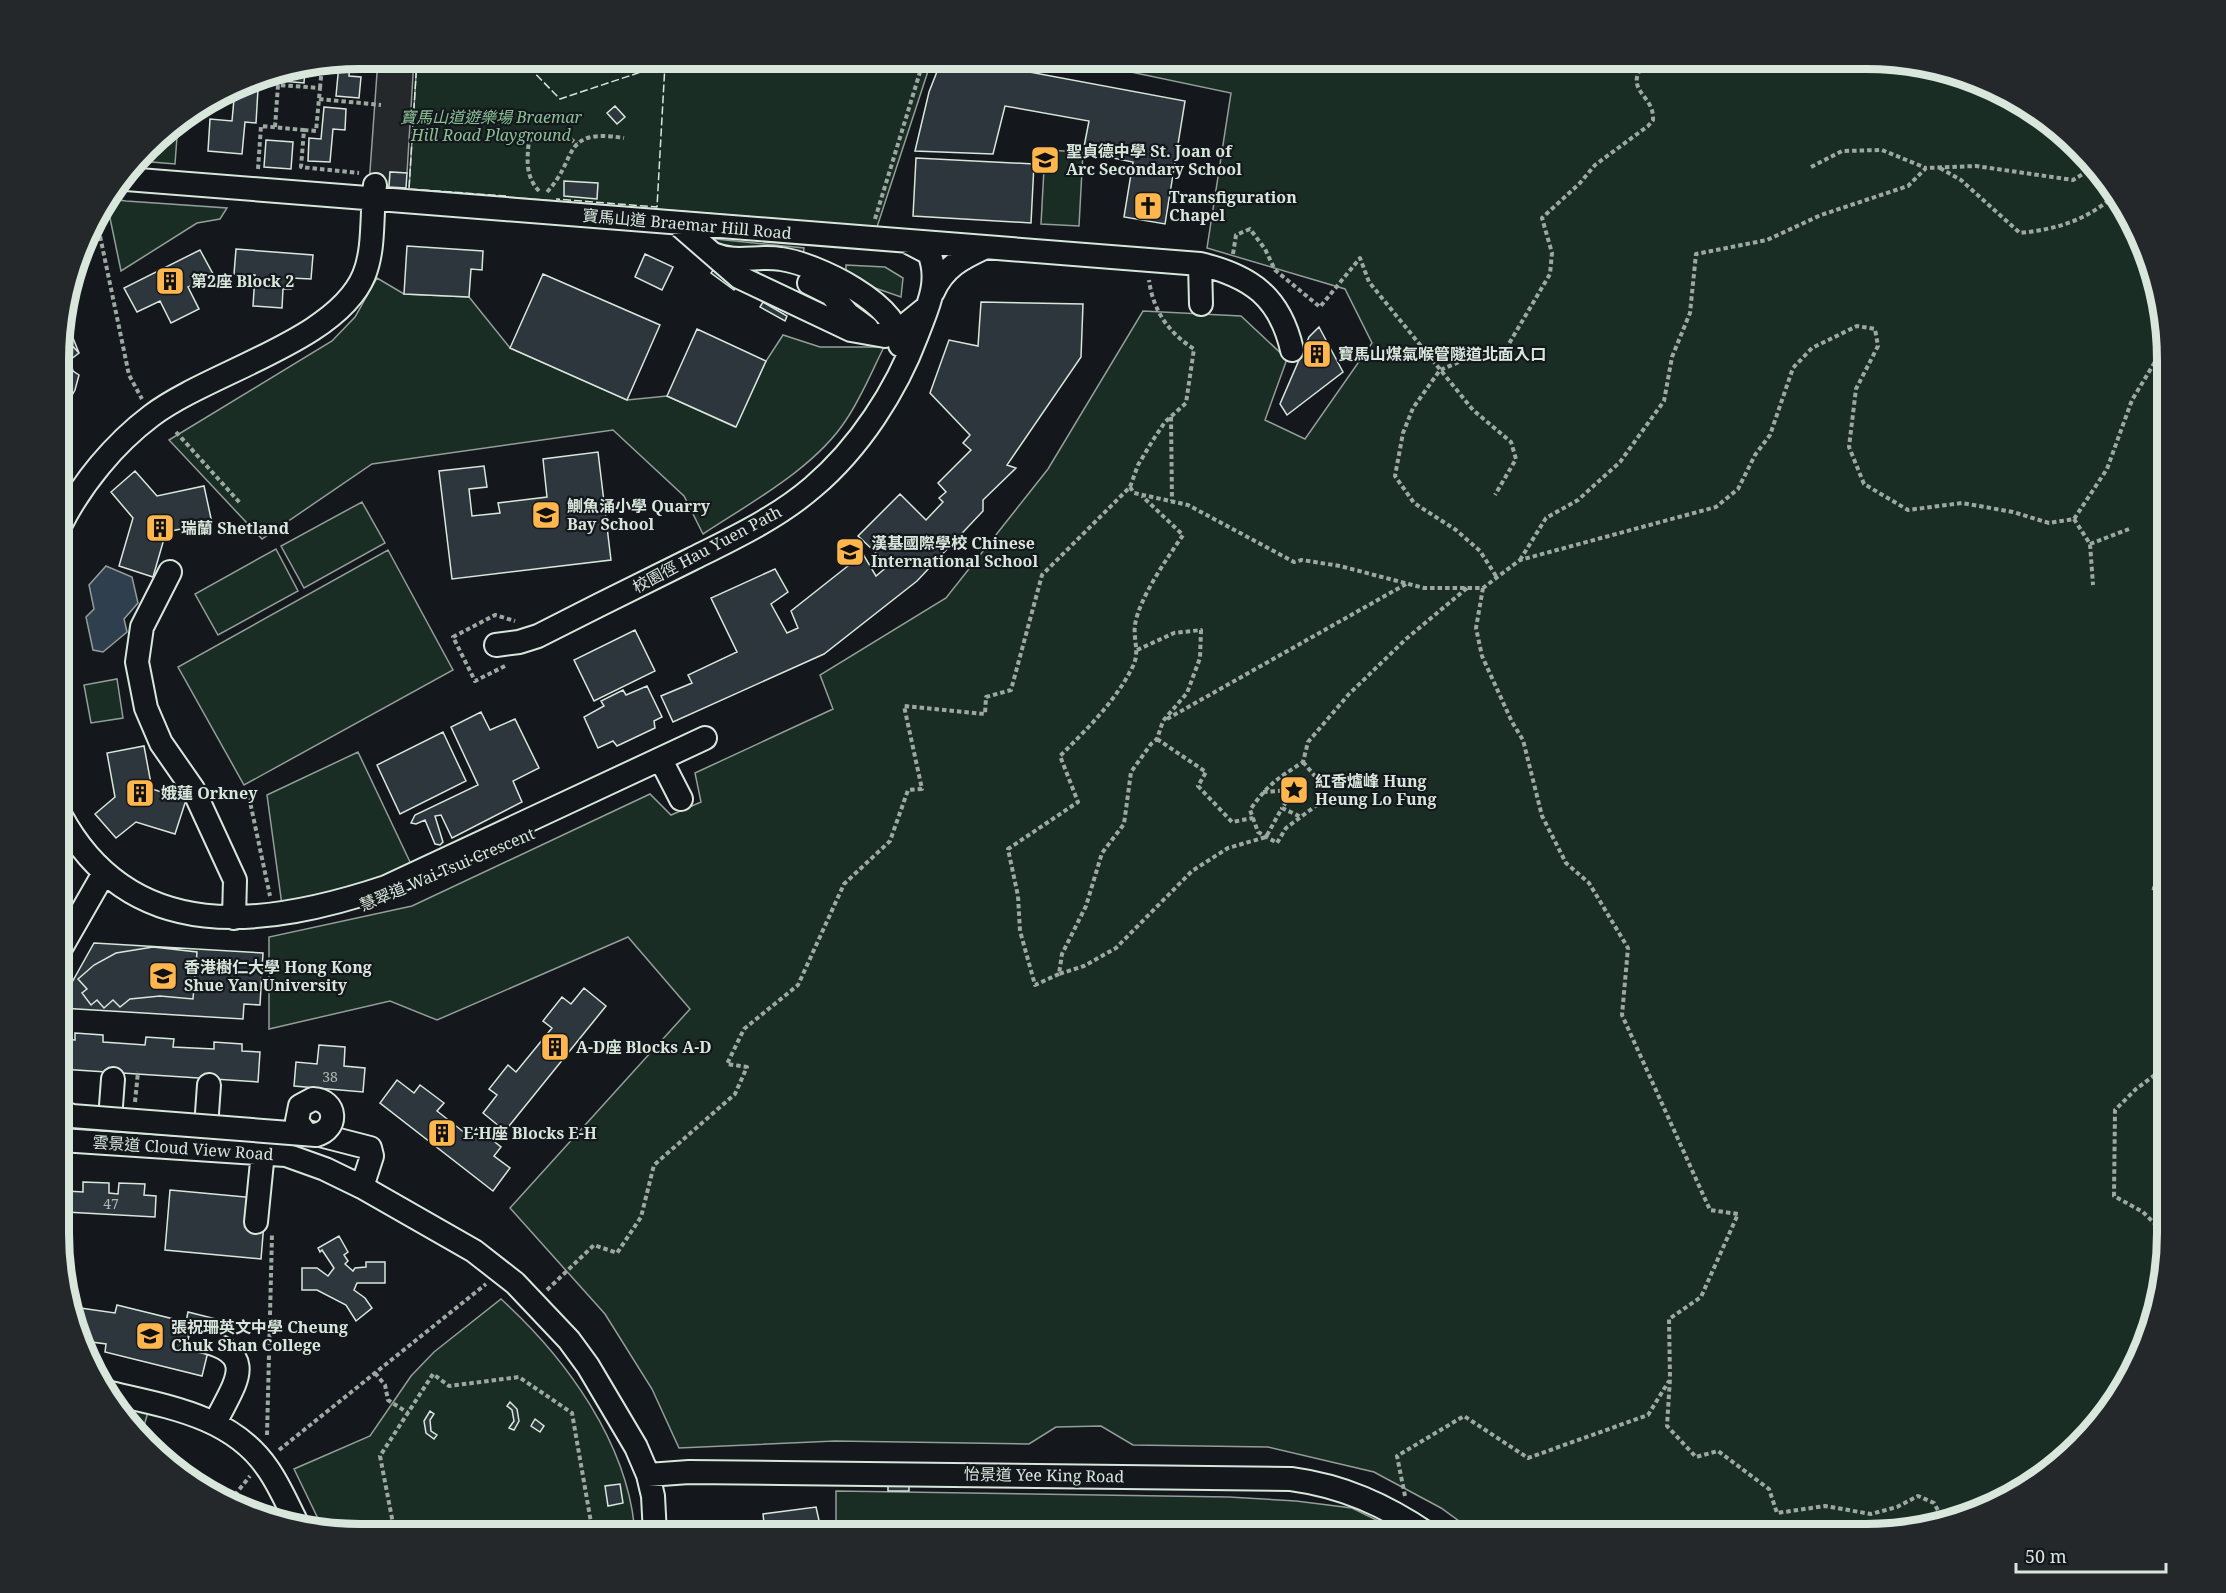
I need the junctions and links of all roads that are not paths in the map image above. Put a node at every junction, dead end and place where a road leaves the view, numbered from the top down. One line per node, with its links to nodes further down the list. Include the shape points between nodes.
1 (132, 179): 2 (street, 寶馬山道 Braemar Hill Road)
2 (373, 186): 3 (street, 寶馬山道 Braemar Hill Road); 13 (street, via 369,256 364,274 356,291 336,314 151,416 120,443)
3 (678, 224): 4 (street, 寶馬山道 Braemar Hill Road); 6 (street)
4 (899, 239): 5 (street, 寶馬山道 Braemar Hill Road); 8 (street, via 929,253 934,264)
5 (988, 246): 7 (street, 寶馬山道 Braemar Hill Road); 8 (street, 校園徑 Hau Yuen Path, via 953,265 939,280)
6 (712, 254): 10 (street, via 739,277 820,316 862,334); 10 (street, via 738,260 758,259 831,294 865,327)
7 (1200, 264): 9 (street); 11 (street, 寶馬山道 Braemar Hill Road, via 1239,271 1275,305 1287,325)
8 (930, 300): 10 (street); 12 (street, 校園徑 Hau Yuen Path)
9 (1201, 304)
10 (892, 333): 12 (street, via 900,342)
11 (1292, 350)
12 (896, 382): 15 (street, 校園徑 Hau Yuen Path, via 834,467 813,488 771,517 538,636)
13 (69, 509)
14 (170, 572): 21 (street, via 142,627 137,662 146,708 161,743 193,789 235,880)
15 (496, 645)
16 (705, 738): 17 (street, 慧翠道 Wai Tsui Crescent)
17 (661, 760): 18 (street); 21 (street, 慧翠道 Wai Tsui Crescent, via 386,887 300,911)
18 (681, 799)
19 (69, 828): 20 (street, 慧翠道 Wai Tsui Crescent)
20 (104, 873): 21 (street, 慧翠道 Wai Tsui Crescent, via 168,910); 22 (street)
21 (234, 918)
22 (69, 934)
23 (113, 1079): 26 (street)
24 (209, 1085): 27 (street)
25 (69, 1115): 26 (street, bridge)
26 (110, 1119): 27 (street, bridge)
27 (206, 1127): 30 (street, bridge, via 320,1134 327,1131 333,1120 332,1110 325,1102 309,1100 300,1106 297,1121 304,1131 370,1148 372,1156)
28 (69, 1140): 29 (street, 雲景道 Cloud View Road)
29 (262, 1152): 30 (street, 雲景道 Cloud View Road, via 296,1158); 31 (street)
30 (362, 1187): 35 (street, 雲景道 Cloud View Road, via 444,1232 515,1283 588,1366 632,1439)
31 (264, 1223)
32 (200, 1340): 34 (street, via 229,1349 237,1363 236,1380)
33 (118, 1395): 34 (street, via 188,1412)
34 (215, 1423): 36 (street, via 244,1442 267,1467)
35 (648, 1475): 37 (street, 雲景道 Cloud View Road); 38 (street, 怡景道 Yee King Road, via 689,1472 781,1481 1292,1479 1332,1486 1373,1501)
36 (285, 1514)
37 (654, 1524)
38 (1411, 1524)

